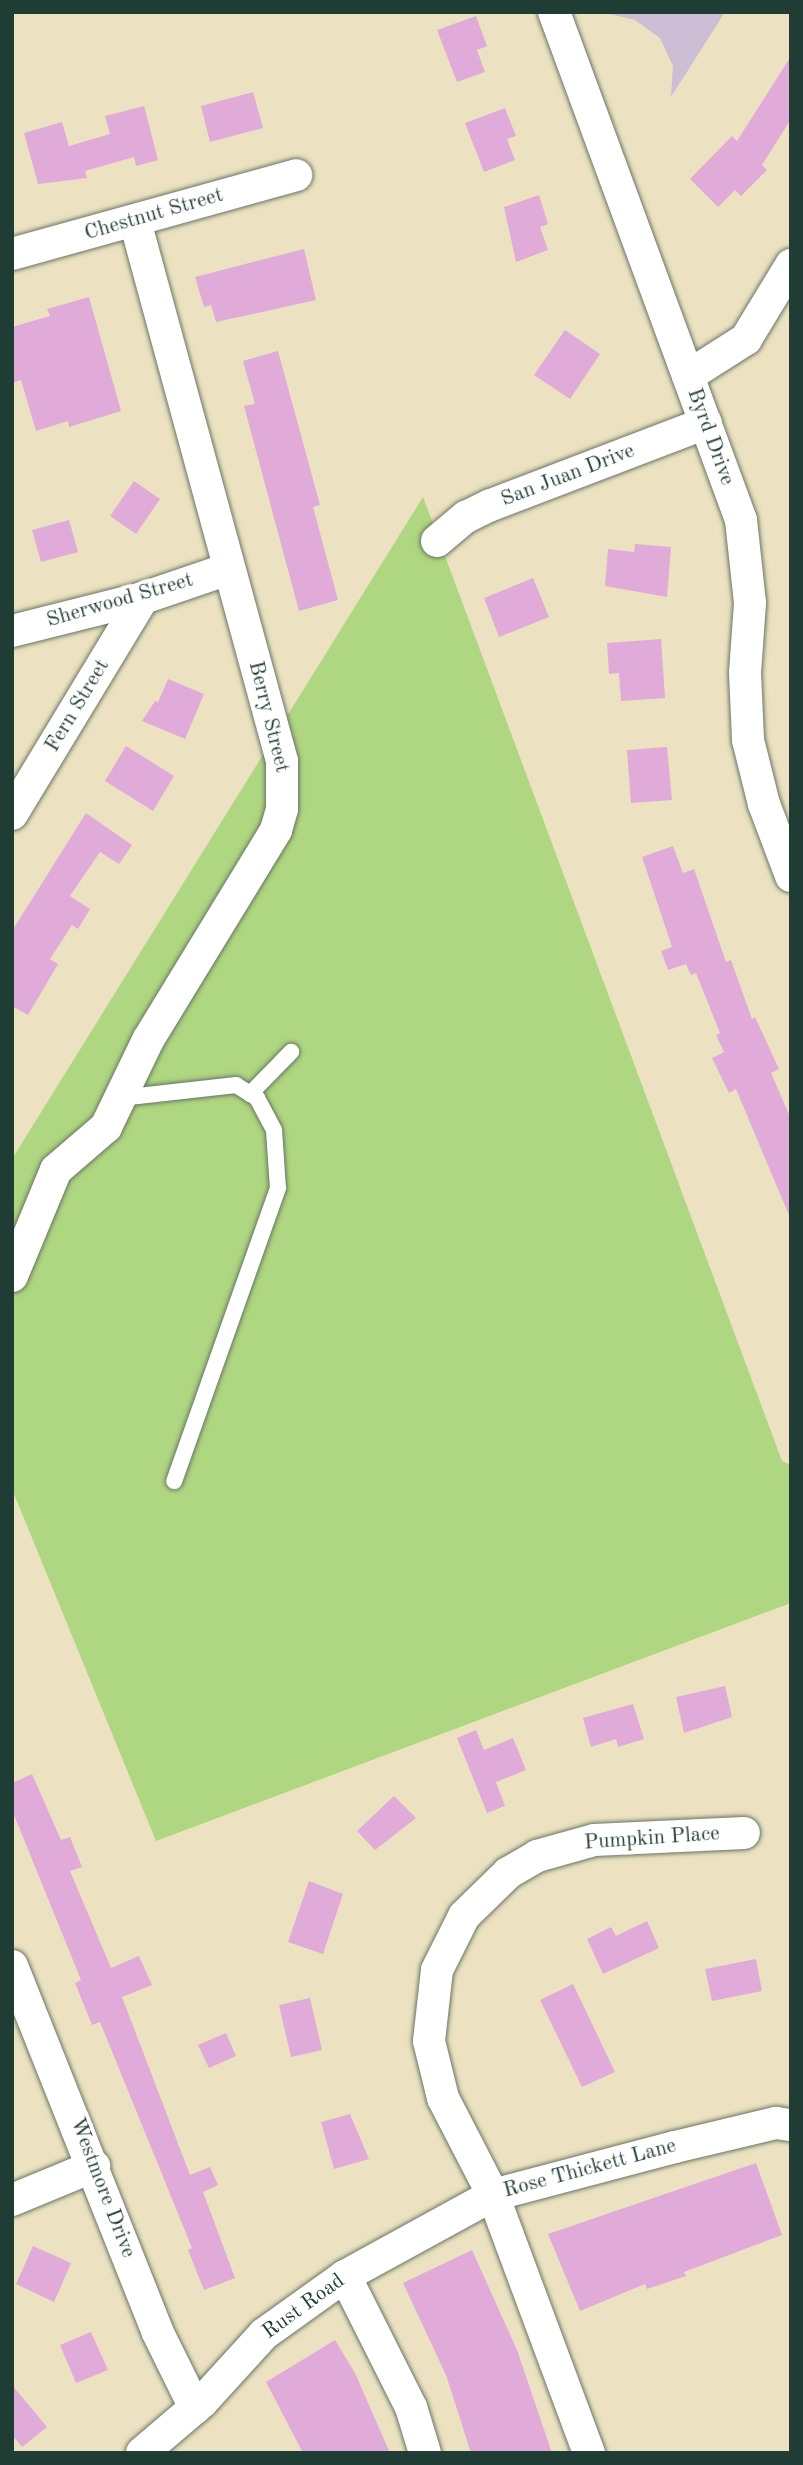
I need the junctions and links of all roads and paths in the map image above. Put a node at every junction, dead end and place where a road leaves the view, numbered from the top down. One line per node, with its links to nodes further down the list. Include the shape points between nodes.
1 (554, 12): 6 (street, Byrd Drive)
2 (296, 175): 3 (street, Chestnut Street)
3 (135, 221): 4 (street, Chestnut Street); 9 (street, Berry Street)
4 (12, 254)
5 (791, 265): 6 (street, via 746,339)
6 (688, 376): 7 (street, Byrd Drive)
7 (706, 423): 8 (street, San Juan Drive, via 491,505 466,517); 13 (street, Byrd Drive, via 748,552 748,740 764,804)
8 (437, 541)
9 (228, 569): 10 (street, Sherwood Street); 16 (street, Berry Street, via 282,761 282,809 276,830 148,1040)
10 (143, 598): 11 (street, Sherwood Street); 12 (street, Fern Street)
11 (12, 631)
12 (12, 814)
13 (791, 876)
14 (291, 1052): 15 (lane)
15 (250, 1094): 16 (lane, via 236,1085); 18 (lane, via 274,1130 278,1188)
16 (120, 1098): 17 (street, Berry Street, via 106,1127 56,1170)
17 (12, 1276)
18 (174, 1481)
19 (744, 1833): 23 (street, Pumpkin Place, via 594,1840 564,1846 508,1873 464,1916 437,1970 429,2041 443,2098)
20 (12, 1966): 22 (street, Westmore Drive)
21 (791, 2125): 23 (street, Rose Thickett Lane, via 776,2123)
22 (94, 2166): 24 (street); 26 (street, Westmore Drive, via 157,2331)
23 (493, 2195): 25 (street, Rust Road); 29 (street, Rose Thickett Lane)
24 (12, 2200)
25 (345, 2276): 26 (street, Rust Road, via 264,2334); 28 (street, via 411,2407)
26 (195, 2408): 27 (street, Rust Road)
27 (142, 2453)
28 (425, 2453)
29 (589, 2453)

